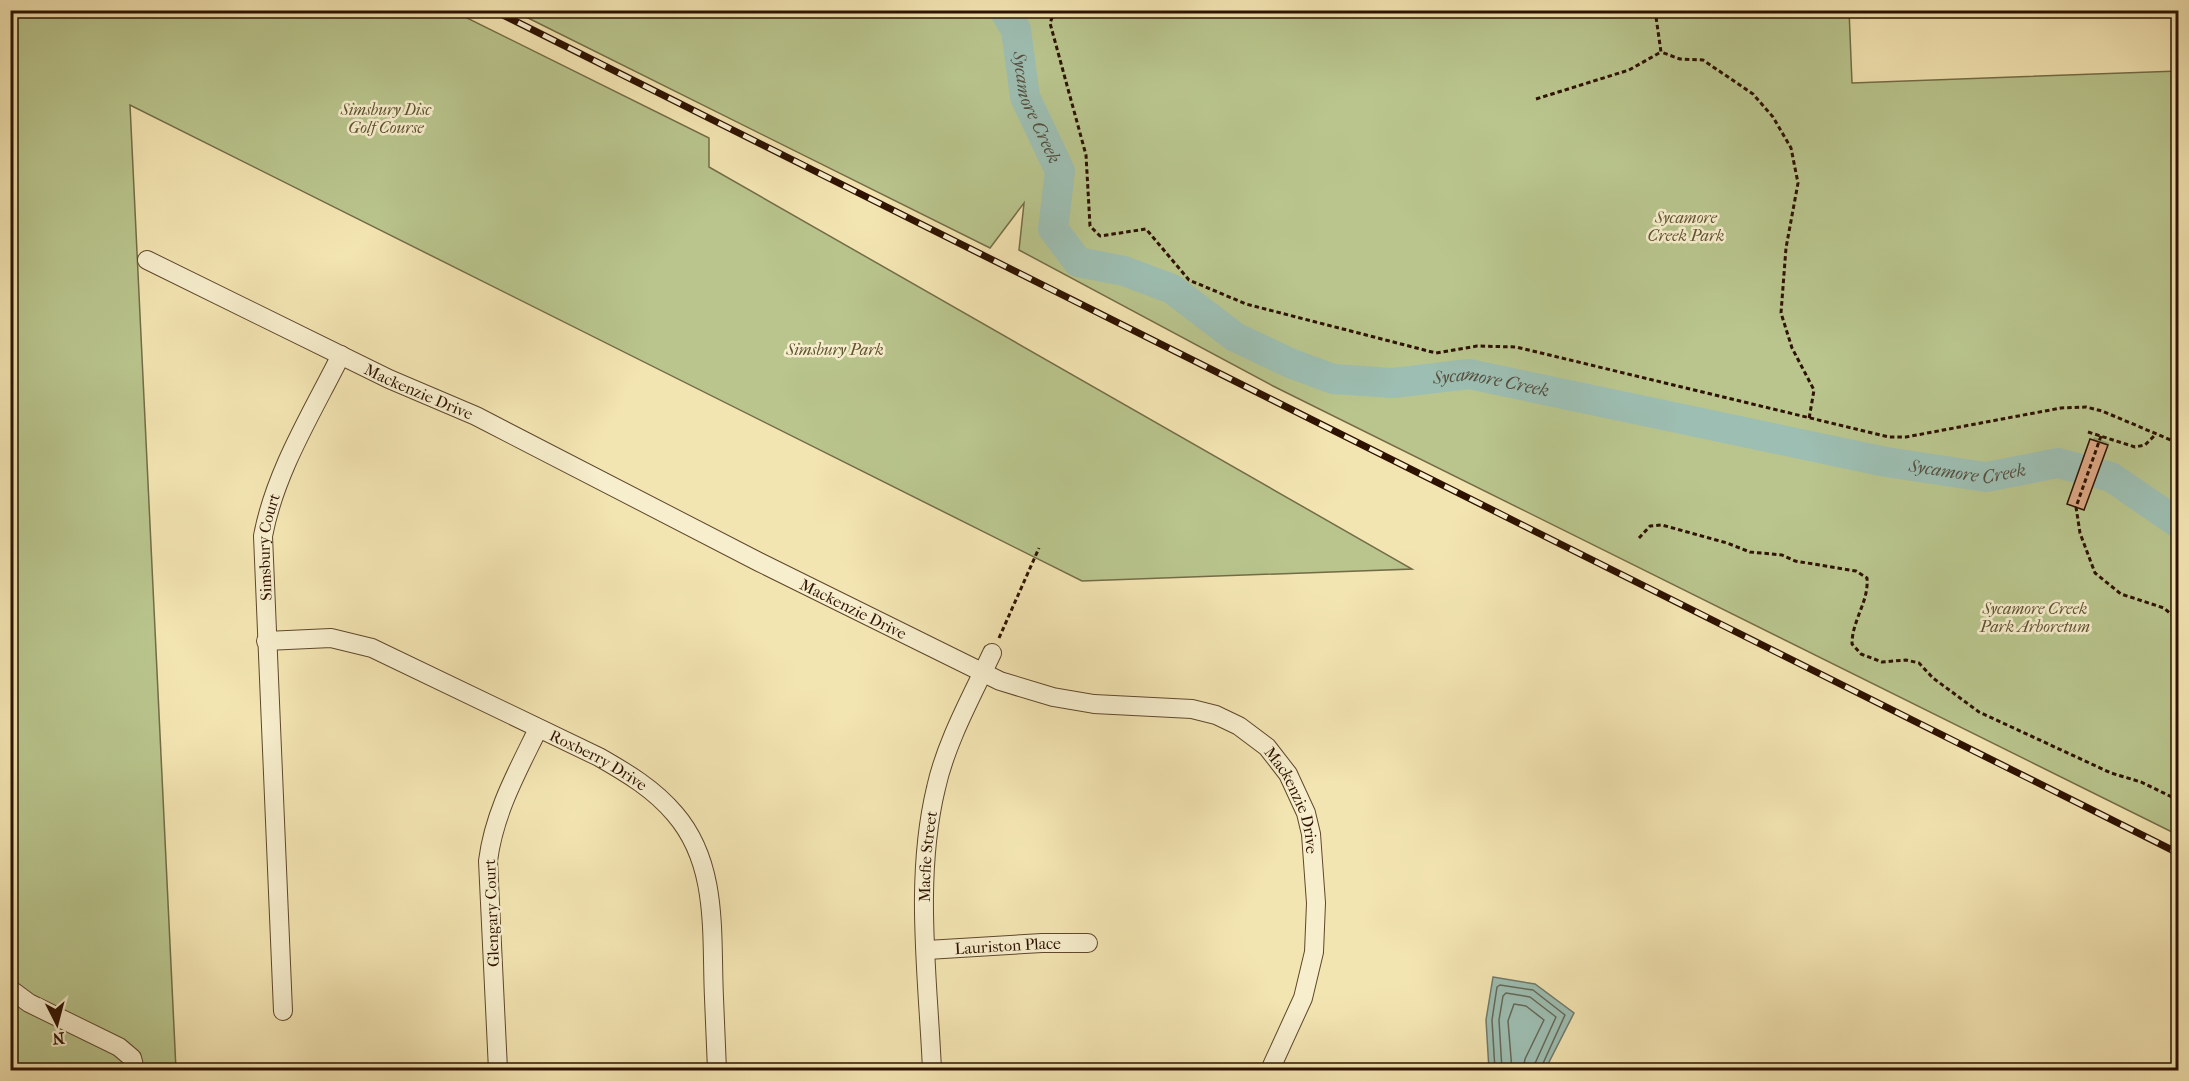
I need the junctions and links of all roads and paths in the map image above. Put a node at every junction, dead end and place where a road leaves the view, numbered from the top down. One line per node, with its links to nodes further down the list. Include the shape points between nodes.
1 (1055, 10): 7 (path, via 1050,23 1086,155 1090,226 1100,236 1146,229 1189,280 1246,304 1362,336 1436,353 1476,346 1516,347)
2 (1655, 10): 3 (path)
3 (1661, 52): 4 (path, via 1629,70); 7 (path, via 1680,59 1703,60 1753,94 1773,117 1791,148 1798,183 1786,248 1781,313 1792,348 1814,390)
4 (1536, 99)
5 (147, 260): 6 (street, Mackenzie Drive)
6 (340, 355): 15 (street, Simsbury Court, via 268,509 262,557); 17 (street, Mackenzie Drive, via 476,416)
7 (1809, 419): 9 (path, via 1862,432 1906,437 2061,408 2086,407)
8 (2088, 432): 10 (path)
9 (2156, 434): 10 (path, via 2145,445 2135,447); 11 (path)
10 (2101, 436): 14 (path, via 2076,507 2080,533 2095,573 2121,594 2164,608)
11 (2178, 443)
12 (1639, 538): 19 (path, via 1650,526 1662,525 1750,552 1856,571 1867,579 1868,592 1852,630 1852,644 1861,654 1882,662 1919,663 1979,712)
13 (1039, 548): 16 (path)
14 (2178, 620)
15 (266, 641): 18 (street, Roxberry Drive, via 331,638 372,648); 23 (street, Simsbury Court)
16 (992, 653): 17 (street, Macfie Street)
17 (983, 672): 21 (street, Macfie Street, via 940,774 929,819 925,880); 28 (street, Mackenzie Drive, via 1053,697 1094,704 1192,709 1216,715 1267,747 1288,774 1311,834 1316,903 1314,952 1303,998)
18 (538, 729): 25 (street, Glengary Court, via 506,793 489,853); 26 (street, Roxberry Drive, via 599,757 640,782 676,815 690,835 701,857 710,904)
19 (2178, 800)
20 (1089, 943): 21 (street, Lauriston Place)
21 (927, 950): 27 (street, Macfie Street)
22 (10, 989): 24 (street, via 29,1003 119,1047 132,1058)
23 (283, 1011)
24 (135, 1071)
25 (498, 1071)
26 (717, 1071)
27 (932, 1071)
28 (1270, 1071)

